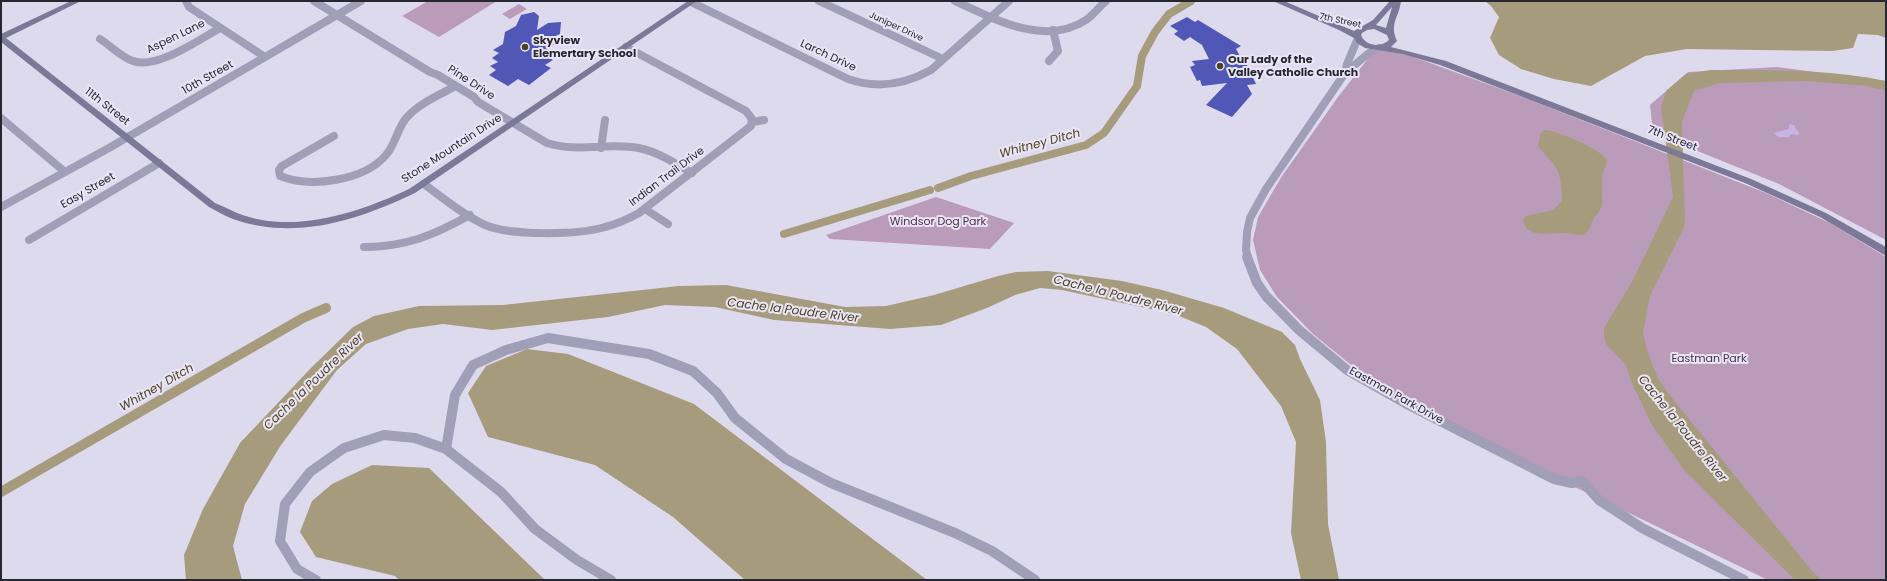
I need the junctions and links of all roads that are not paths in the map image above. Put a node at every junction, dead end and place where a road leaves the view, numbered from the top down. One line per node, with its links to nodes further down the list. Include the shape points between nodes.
1 (77, 1): 20 (street)
2 (186, 1): 16 (street, via 189,7)
3 (314, 1): 12 (street, Pine Drive)
4 (362, 1): 12 (street, 10th Street)
5 (819, 1): 25 (street, Juniper Drive)
6 (955, 1): 14 (street)
7 (1009, 1): 14 (street, Larch Drive)
8 (1106, 1): 17 (street, via 1079,23)
9 (1277, 1): 13 (street, 7th Street)
10 (1396, 1): 15 (street, via 1389,4 1378,21); 18 (street, via 1397,7 1390,18)
11 (692, 2): 22 (street, Stone Mountain Drive); 25 (street, Larch Drive, via 860,83 891,84 909,81 925,74)
12 (337, 15): 24 (street, 10th Street); 29 (street, Pine Drive)
13 (1315, 16): 15 (street, 7th Street); 19 (street, 7th Street)
14 (991, 17): 17 (street, via 1023,28); 25 (street, Larch Drive)
15 (1367, 27): 18 (street, 7th Street, via 1380,28); 19 (street, via 1358,32)
16 (220, 28): 21 (street, Aspen Lane, via 143,67); 24 (street)
17 (1053, 30): 26 (street, via 1058,49)
18 (1391, 36): 23 (street, via 1393,41 1390,46); 27 (street, 7th Street, via 1403,46)
19 (1358, 37): 23 (street, 7th Street, via 1364,44); 28 (street, Eastman Park Drive, via 1345,65)
20 (1, 38): 36 (street, 11th Street)
21 (100, 39)
22 (626, 47): 33 (street, via 746,112); 34 (street, Stone Mountain Drive)
23 (1380, 48): 27 (street, 7th Street); 28 (street, Eastman Park Drive, via 1364,55)
24 (265, 58): 36 (street, 10th Street)
25 (943, 59)
26 (1049, 61)
27 (1442, 63): 49 (street, 7th Street, via 1748,181 1823,215)
28 (1345, 73): 54 (street, Eastman Park Drive, via 1266,189 1250,218 1246,240 1249,264 1266,296 1299,330 1358,377 1554,479 1572,483 1582,481 1599,500 1642,528)
29 (456, 86): 34 (street, Pine Drive); 35 (street, via 410,114 401,125 385,156 365,170 345,178 320,181 300,181 280,176 279,170 282,166)
30 (1, 118): 39 (street)
31 (605, 120): 37 (street)
32 (764, 120): 33 (street)
33 (753, 122): 40 (street, Indian Trail Drive, via 744,133)
34 (514, 123): 37 (street, Pine Drive, via 555,146 576,149); 41 (street, Stone Mountain Drive)
35 (334, 136)
36 (128, 138): 38 (street, 11th Street); 39 (street, 10th Street)
37 (601, 148): 40 (street, Pine Drive, via 630,147 652,151)
38 (159, 163): 42 (street, 11th Street); 47 (street, Easy Street)
39 (65, 172): 43 (street, 10th Street)
40 (692, 173): 44 (street, Indian Trail Drive)
41 (424, 184): 42 (street, Stone Mountain Drive, via 392,201 359,213 328,221 292,224 260,222 235,216); 45 (street, Indian Trail Drive)
42 (199, 194)
43 (1, 207)
44 (645, 209): 45 (street, Indian Trail Drive, via 612,225 575,231 504,230 485,225); 46 (street)
45 (470, 215): 48 (street, via 422,240 396,246)
46 (668, 224)
47 (29, 240)
48 (364, 247)
49 (1886, 252)
50 (446, 449): 51 (street, via 415,438 384,435 344,448 310,472 285,504 280,541 297,569); 52 (street, via 501,492 534,529 577,560); 53 (street, via 455,395 473,365 506,350 548,338 650,354 693,372 717,393 735,418 786,459 831,483 955,533 992,551)
51 (316, 580)
52 (611, 580)
53 (1035, 580)
54 (1744, 580)

